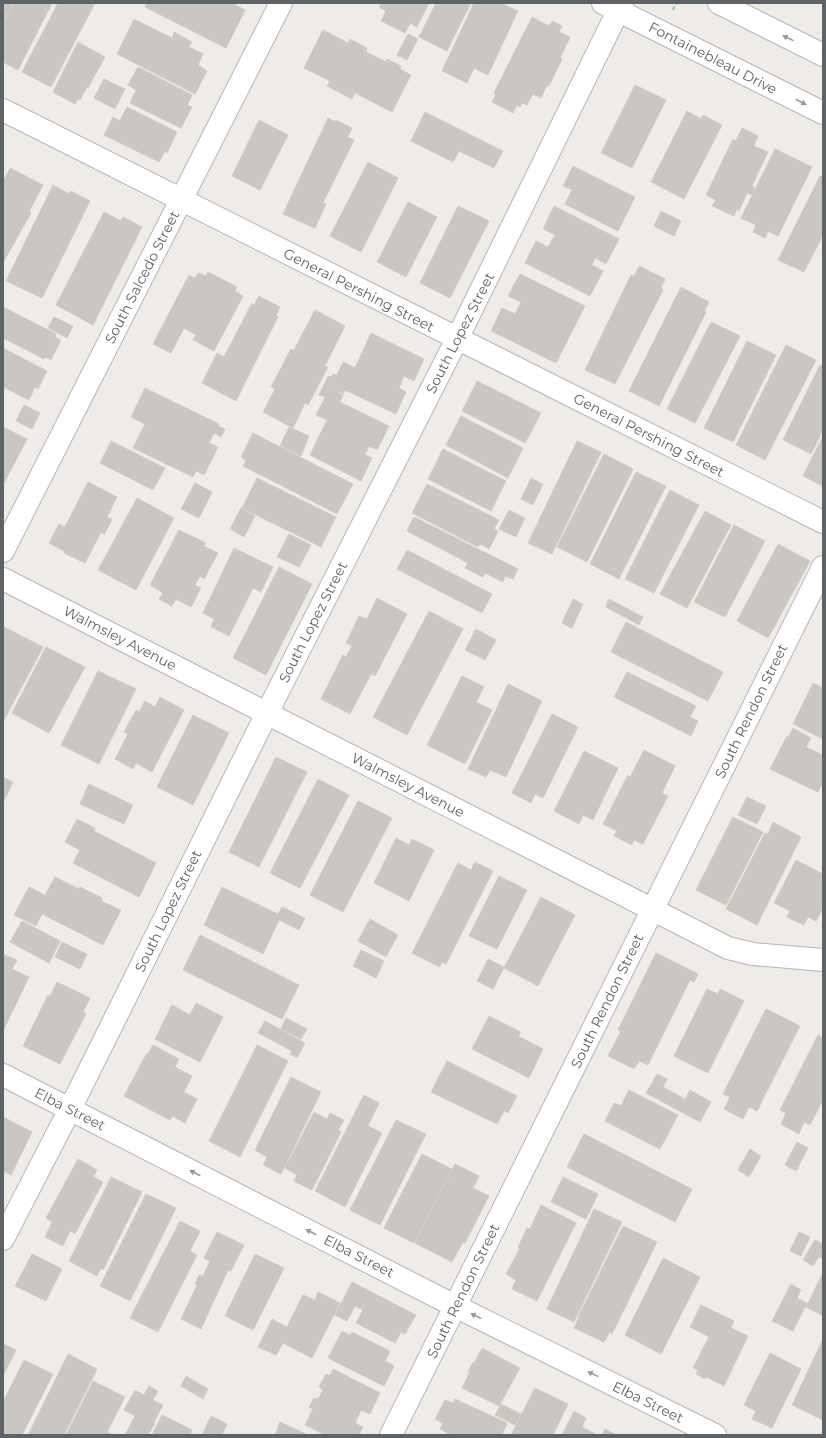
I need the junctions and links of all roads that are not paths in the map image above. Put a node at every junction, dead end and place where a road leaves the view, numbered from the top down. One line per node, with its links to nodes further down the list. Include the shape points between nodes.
1 (281, 3): 7 (street, South Salcedo Street)
2 (719, 3): 4 (street, one-way to 2)
3 (615, 6): 6 (street, Fontainebleau Drive, one-way to 6); 8 (street, South Lopez Street)
4 (823, 55)
5 (3, 110): 7 (street, General Pershing Street)
6 (823, 113)
7 (181, 200): 8 (street, General Pershing Street); 10 (street, South Salcedo Street)
8 (457, 339): 9 (street, General Pershing Street); 13 (street, South Lopez Street)
9 (823, 522)
10 (3, 551)
11 (823, 567): 14 (street, South Rendon Street)
12 (3, 579): 13 (street, Walmsley Avenue)
13 (267, 713): 14 (street, Walmsley Avenue); 17 (street, South Lopez Street)
14 (652, 910): 15 (street, Walmsley Avenue, via 728,948 753,954); 19 (street, South Rendon Street)
15 (823, 960)
16 (3, 1075): 17 (street, Elba Street)
17 (70, 1109): 18 (street, South Lopez Street); 19 (street, Elba Street, one-way to 17)
18 (3, 1240)
19 (455, 1306): 20 (street, South Rendon Street); 21 (street, Elba Street, one-way to 19)
20 (391, 1435)
21 (715, 1435)

